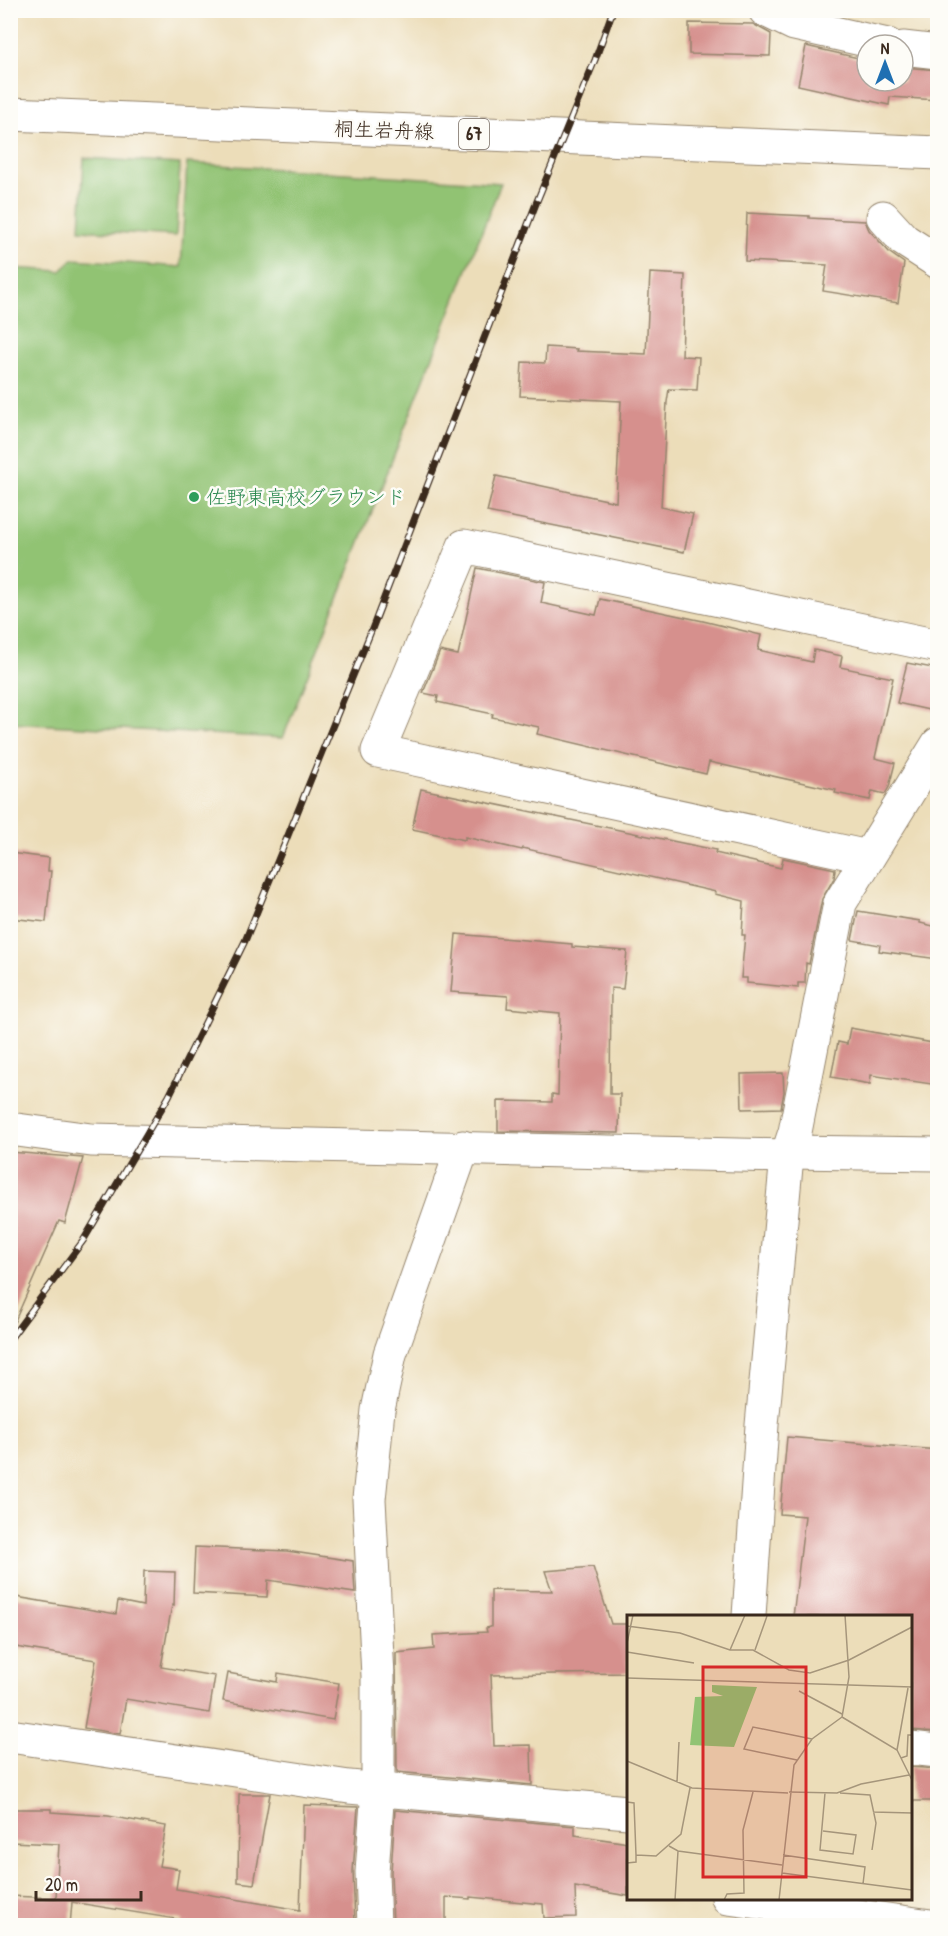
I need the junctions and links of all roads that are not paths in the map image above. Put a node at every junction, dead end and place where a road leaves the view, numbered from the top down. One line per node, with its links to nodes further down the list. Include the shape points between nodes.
1 (765, 10): 2 (street, via 794,24)
2 (855, 38)
3 (915, 49): 4 (street)
4 (938, 51)
5 (10, 114): 6 (street, 桐生岩舟線 / 67)
6 (938, 153)
7 (883, 217): 8 (street, via 904,240)
8 (938, 262)
9 (938, 646): 11 (street, via 465,546 378,751)
10 (938, 744): 11 (street)
11 (868, 856): 14 (street, via 840,903)
12 (10, 1129): 13 (street, via 91,1140)
13 (463, 1147): 14 (street); 20 (street, via 390,1354 378,1410 369,1499 378,1676)
14 (788, 1154): 15 (street); 16 (street, via 762,1425)
15 (938, 1154)
16 (749, 1615)
17 (10, 1736): 20 (street)
18 (912, 1748): 19 (street)
19 (938, 1751)
20 (378, 1789): 21 (street); 24 (street, via 372,1872)
21 (627, 1812)
22 (727, 1900): 25 (street)
23 (735, 1900): 26 (street)
24 (374, 1926)
25 (723, 1926)
26 (931, 1926)

